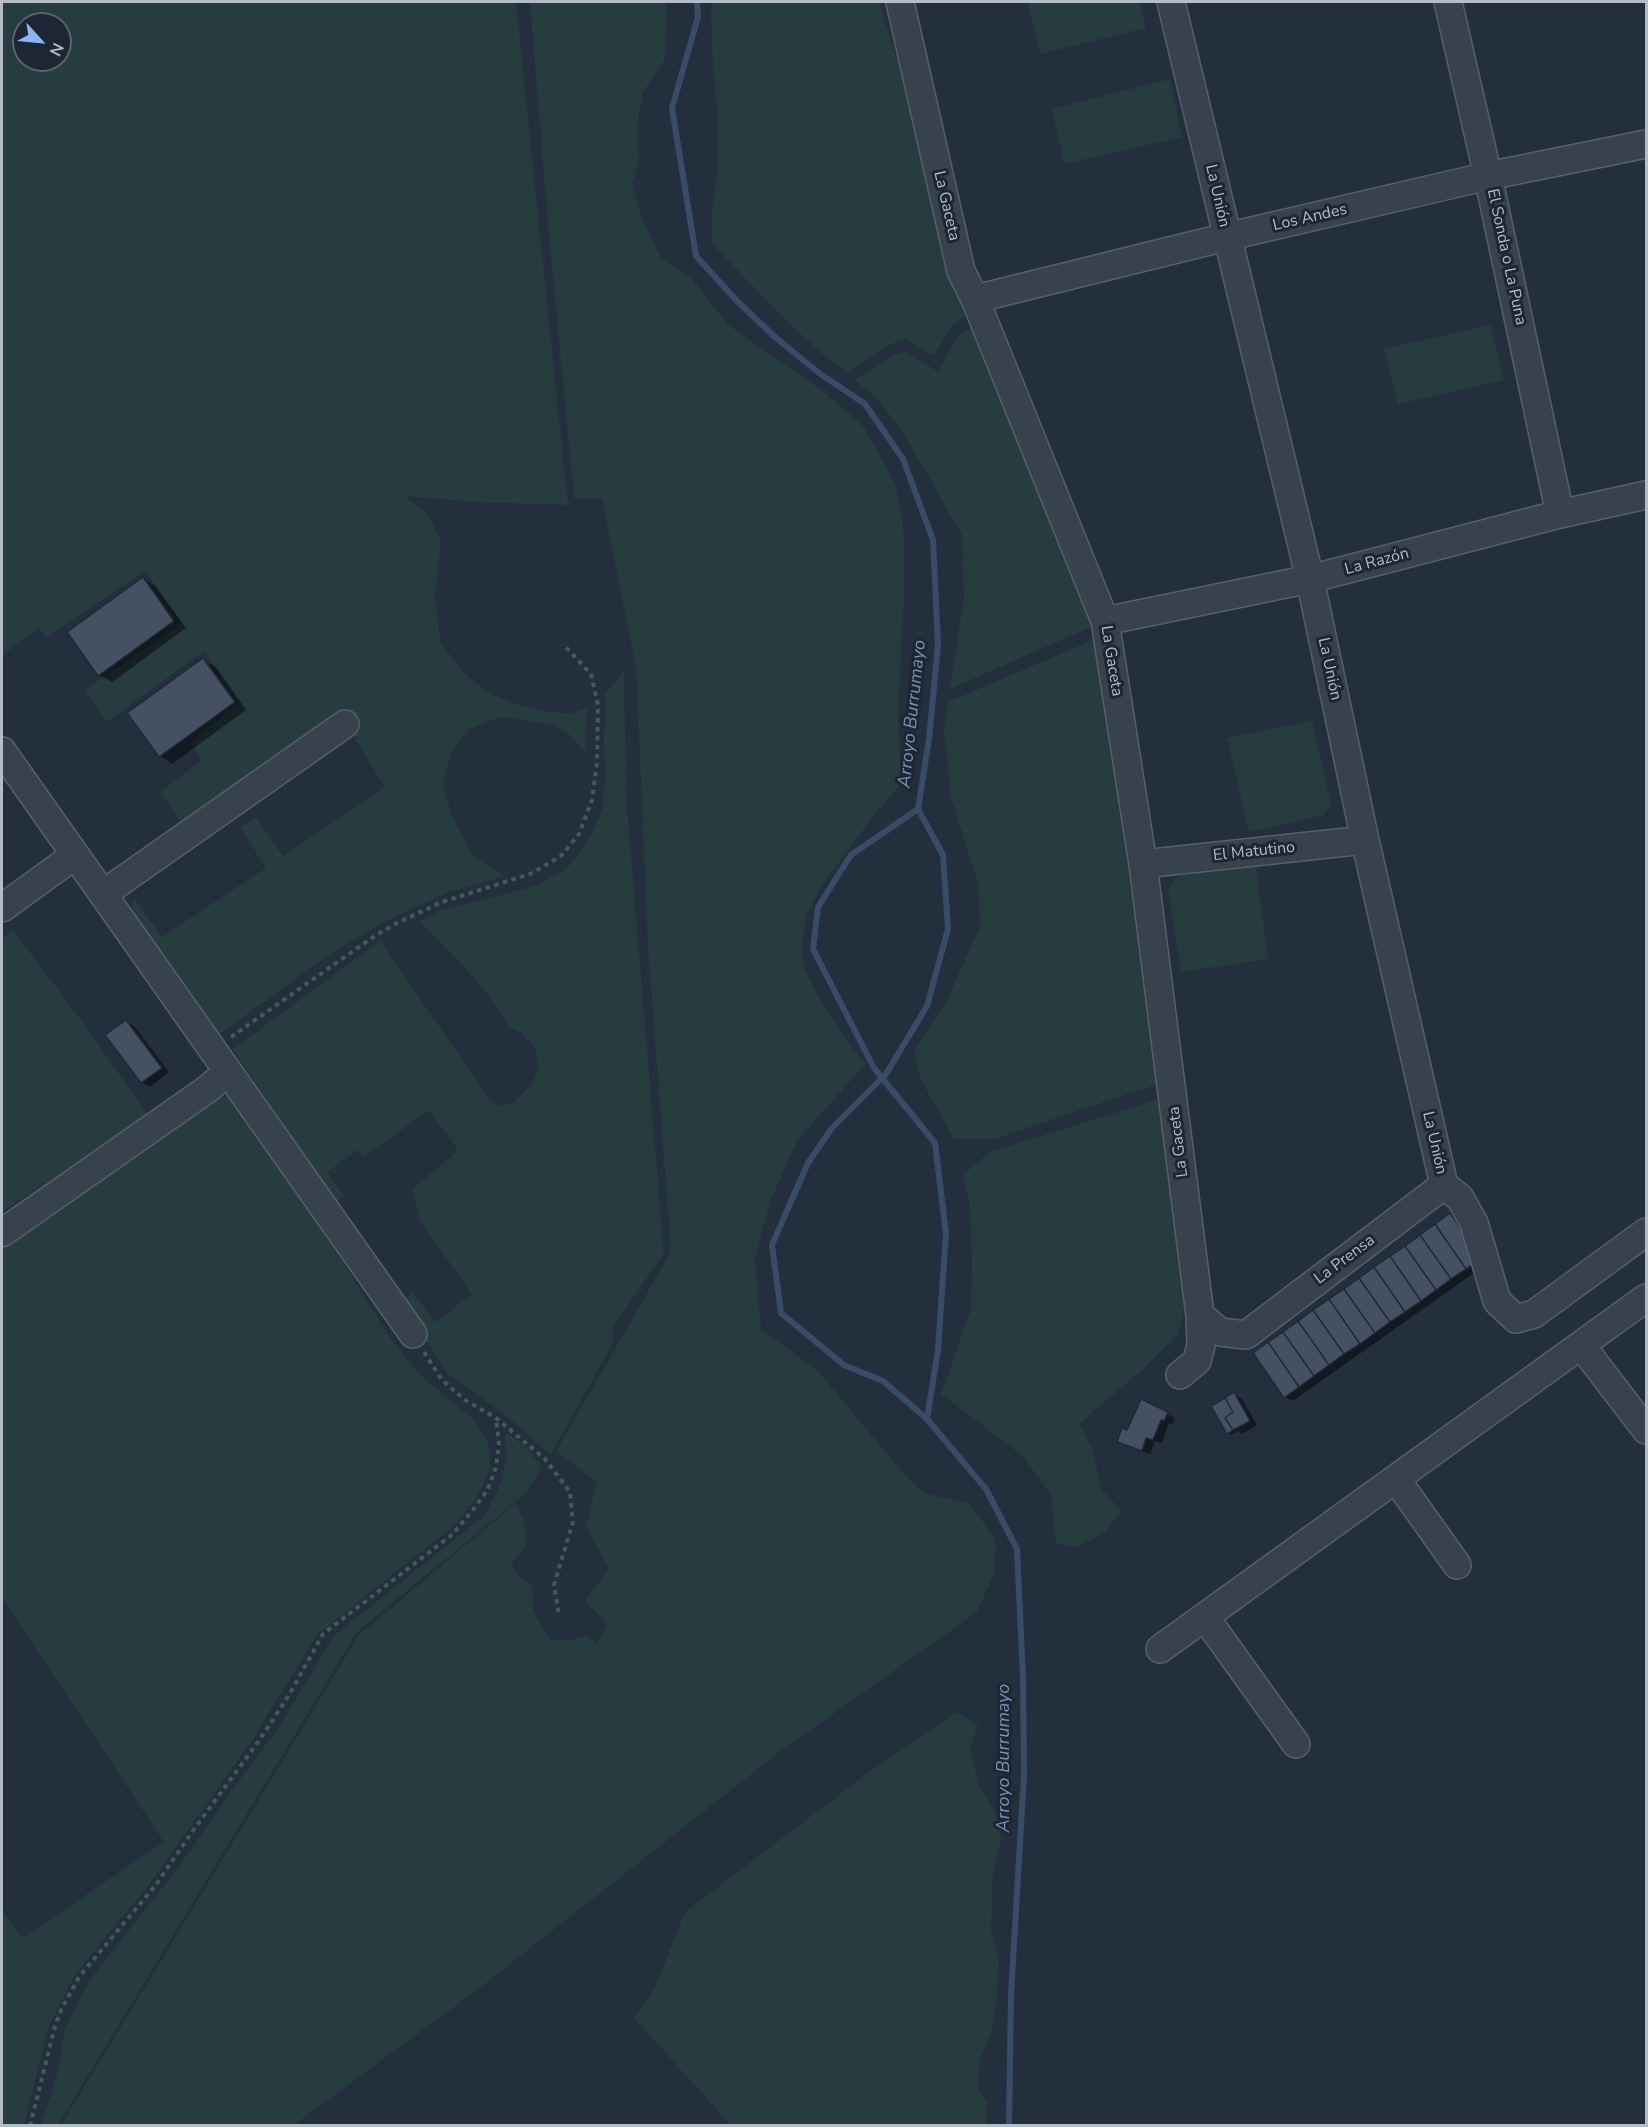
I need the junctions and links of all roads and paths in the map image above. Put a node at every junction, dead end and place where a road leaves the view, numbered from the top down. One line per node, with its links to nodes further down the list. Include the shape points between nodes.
1 (900, 2): 7 (street, La Gaceta, via 961,271)
2 (1171, 2): 6 (street, La Unión)
3 (1448, 2): 5 (street, El Sonda o La Puna)
4 (1647, 144): 5 (street, Los Andes)
5 (1488, 176): 6 (street, Los Andes); 9 (street, El Sonda o La Puna)
6 (1226, 237): 7 (street, Los Andes); 10 (street, La Unión)
7 (975, 299): 11 (street, La Gaceta)
8 (1647, 495): 9 (street, La Razón)
9 (1560, 514): 10 (street, La Razón)
10 (1310, 579): 11 (street, La Razón); 15 (street, La Unión)
11 (1105, 621): 17 (street, La Gaceta)
12 (563, 645): 20 (path, via 591,674 598,705 592,800 579,834 561,856 530,874 442,902 391,926)
13 (345, 724): 18 (street)
14 (2, 752): 16 (street)
15 (1365, 840): 17 (street, El Matutino); 21 (street, La Unión)
16 (75, 855): 18 (street); 19 (street)
17 (1143, 864): 25 (street, La Gaceta)
18 (103, 894): 20 (street)
19 (2, 908)
20 (221, 1060): 23 (street, via 209,1088); 26 (street)
21 (1444, 1185): 22 (street, La Unión, via 1460,1198 1473,1222 1497,1301 1516,1319 1534,1314); 25 (street, La Prensa, via 1246,1335 1221,1332)
22 (1647, 1232)
23 (2, 1233)
24 (1647, 1298): 27 (street)
25 (1200, 1315): 28 (street, La Gaceta, via 1202,1345 1197,1361)
26 (413, 1334): 29 (path, via 442,1380 465,1400)
27 (1581, 1345): 30 (street); 31 (street)
28 (1180, 1375)
29 (496, 1418): 33 (path, via 545,1459 570,1491 573,1522 554,1585); 37 (path, via 496,1467 476,1506 453,1534 324,1634 258,1742 155,1887 79,1977 55,2026)
30 (1647, 1430)
31 (1396, 1479): 32 (street); 34 (street)
32 (1457, 1565)
33 (559, 1615)
34 (1205, 1617): 35 (street); 36 (street)
35 (1160, 1649)
36 (1296, 1744)
37 (30, 2126)

